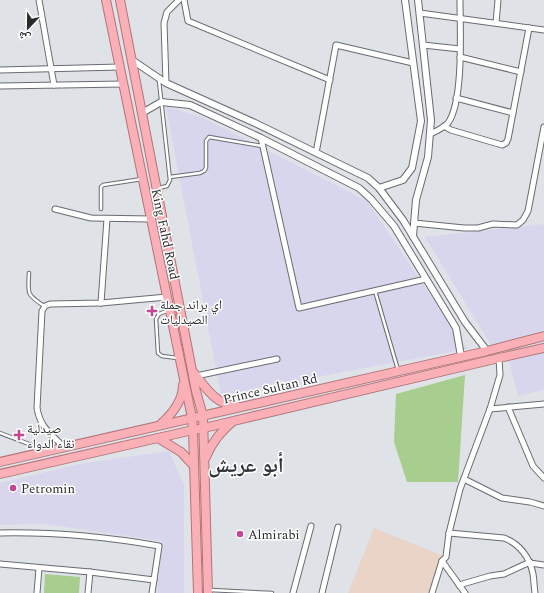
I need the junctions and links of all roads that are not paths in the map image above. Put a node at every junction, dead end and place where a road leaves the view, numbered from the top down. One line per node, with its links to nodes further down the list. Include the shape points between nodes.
1 (39, 0): 21 (street)
2 (106, 0): 20 (highway, King Fahd Road)
3 (120, 0): 18 (highway, King Fahd Road)
4 (179, 0): 26 (street, via 168,12 164,23)
5 (184, 0): 25 (street, via 188,21)
6 (405, 0): 19 (street)
7 (418, 0): 10 (street)
8 (460, 0): 11 (street)
9 (498, 0): 12 (street)
10 (420, 13): 11 (street); 15 (street)
11 (460, 18): 12 (street); 16 (street)
12 (496, 23): 13 (street)
13 (529, 28): 14 (street); 23 (street)
14 (544, 30)
15 (423, 45): 16 (street); 37 (street, via 431,120)
16 (460, 49): 17 (street)
17 (460, 57): 23 (street); 30 (street)
18 (132, 60): 24 (street); 32 (highway, King Fahd Road)
19 (413, 63): 25 (street, via 336,45); 43 (street, via 421,121 412,168 403,180)
20 (120, 67): 21 (street); 27 (highway, King Fahd Road)
21 (51, 68): 22 (street); 28 (street)
22 (0, 70)
23 (521, 72): 33 (street)
24 (159, 78): 26 (street); 31 (lane)
25 (330, 80): 40 (street)
26 (166, 82): 36 (street)
27 (123, 84): 28 (street); 42 (highway, King Fahd Road)
28 (54, 85): 29 (street)
29 (0, 86)
30 (456, 98): 33 (street); 34 (street, via 452,116)
31 (161, 102): 32 (street); 38 (street, via 190,105); 41 (lane)
32 (142, 113): 44 (highway, King Fahd Road)
33 (513, 114): 34 (street, via 508,139 502,144)
34 (444, 126): 37 (street)
35 (544, 127): 49 (street, via 528,211 517,225 493,224 464,228)
36 (265, 128): 38 (street); 40 (street)
37 (430, 134): 49 (street, via 428,157 416,200)
38 (261, 138): 39 (street); 52 (street, via 359,188 394,226)
39 (263, 146): 41 (lane, via 209,137 206,141 204,171); 53 (street, via 298,308)
40 (316, 153): 43 (street, via 368,178)
41 (170, 177): 44 (lane, via 167,186)
42 (142, 179): 46 (lane, via 103,185); 48 (highway, King Fahd Road)
43 (379, 188): 50 (street)
44 (157, 189): 68 (highway, King Fahd Road)
45 (55, 209): 47 (street, via 91,218)
46 (100, 209)
47 (107, 219): 48 (street); 57 (street)
48 (151, 219): 55 (highway, King Fahd Road)
49 (414, 223): 50 (street)
50 (413, 236): 54 (street)
51 (30, 273): 58 (lane, via 28,292)
52 (426, 279): 53 (street); 56 (street)
53 (375, 290): 67 (lane)
54 (450, 296): 56 (street); 62 (street, via 465,322)
55 (166, 297): 57 (street); 59 (highway, King Fahd Road)
56 (440, 302): 63 (street, via 456,328)
57 (101, 303): 58 (street)
58 (45, 306): 82 (street, via 42,311 37,408 39,419 45,428)
59 (169, 310): 64 (highway, King Fahd Road); 64 (lane, via 159,314 156,319 158,353)
60 (544, 336): 62 (highway, Prince Sultan Rd)
61 (544, 348): 65 (highway, Prince Sultan Rd)
62 (487, 350): 63 (highway, Prince Sultan Rd)
63 (461, 356): 67 (highway, Prince Sultan Rd)
64 (179, 358): 69 (highway, King Fahd Road)
65 (499, 358): 73 (street, via 500,375); 76 (highway, Prince Sultan Rd)
66 (277, 359): 68 (street)
67 (398, 371): 71 (highway, Prince Sultan Rd)
68 (194, 373): 71 (highway, via 204,387 221,402 230,406); 74 (highway, King Fahd Road)
69 (182, 374): 75 (highway, King Fahd Road); 77 (highway, via 183,389 179,401 170,417)
70 (544, 404): 72 (street)
71 (246, 406): 74 (highway, Prince Sultan Rd)
72 (508, 407): 73 (street); 88 (street, via 533,466)
73 (490, 409): 89 (street)
74 (202, 416): 75 (highway, Prince Sultan Rd); 78 (highway, King Fahd Road)
75 (192, 418): 77 (highway, Prince Sultan Rd); 79 (highway, King Fahd Road)
76 (233, 421): 78 (highway, Prince Sultan Rd); 85 (highway, via 214,440)
77 (160, 426): 82 (highway, Prince Sultan Rd)
78 (204, 428): 79 (highway, Prince Sultan Rd); 85 (highway, King Fahd Road)
79 (193, 430): 81 (highway, Prince Sultan Rd); 86 (highway, King Fahd Road)
80 (0, 433): 83 (lane)
81 (158, 438): 86 (highway, via 181,452); 87 (highway, Prince Sultan Rd)
82 (64, 447): 83 (highway, Prince Sultan Rd)
83 (46, 451): 84 (highway, Prince Sultan Rd)
84 (0, 462)
85 (205, 462): 103 (highway, King Fahd Road)
86 (194, 466): 107 (highway, King Fahd Road)
87 (0, 474)
88 (544, 478)
89 (464, 479): 90 (street, via 502,498); 94 (street)
90 (544, 506)
91 (311, 526): 110 (street)
92 (338, 527): 111 (street)
93 (0, 533): 101 (street, via 113,538 159,546)
94 (449, 533): 95 (street, via 446,557); 96 (street, via 504,538 523,551)
95 (442, 561): 102 (street); 112 (street)
96 (530, 563): 98 (street); 102 (street, via 504,574); 114 (street)
97 (0, 564): 99 (street)
98 (544, 565)
99 (39, 568): 100 (street); 104 (street)
100 (90, 572): 101 (street); 105 (street)
101 (154, 580): 106 (street)
102 (460, 585): 113 (street)
103 (208, 591): 108 (lane)
104 (37, 593)
105 (88, 593)
106 (152, 593)
107 (198, 593)
108 (268, 593): 109 (lane)
109 (272, 593)
110 (293, 593)
111 (322, 593)
112 (432, 593)
113 (465, 593)
114 (535, 593)

